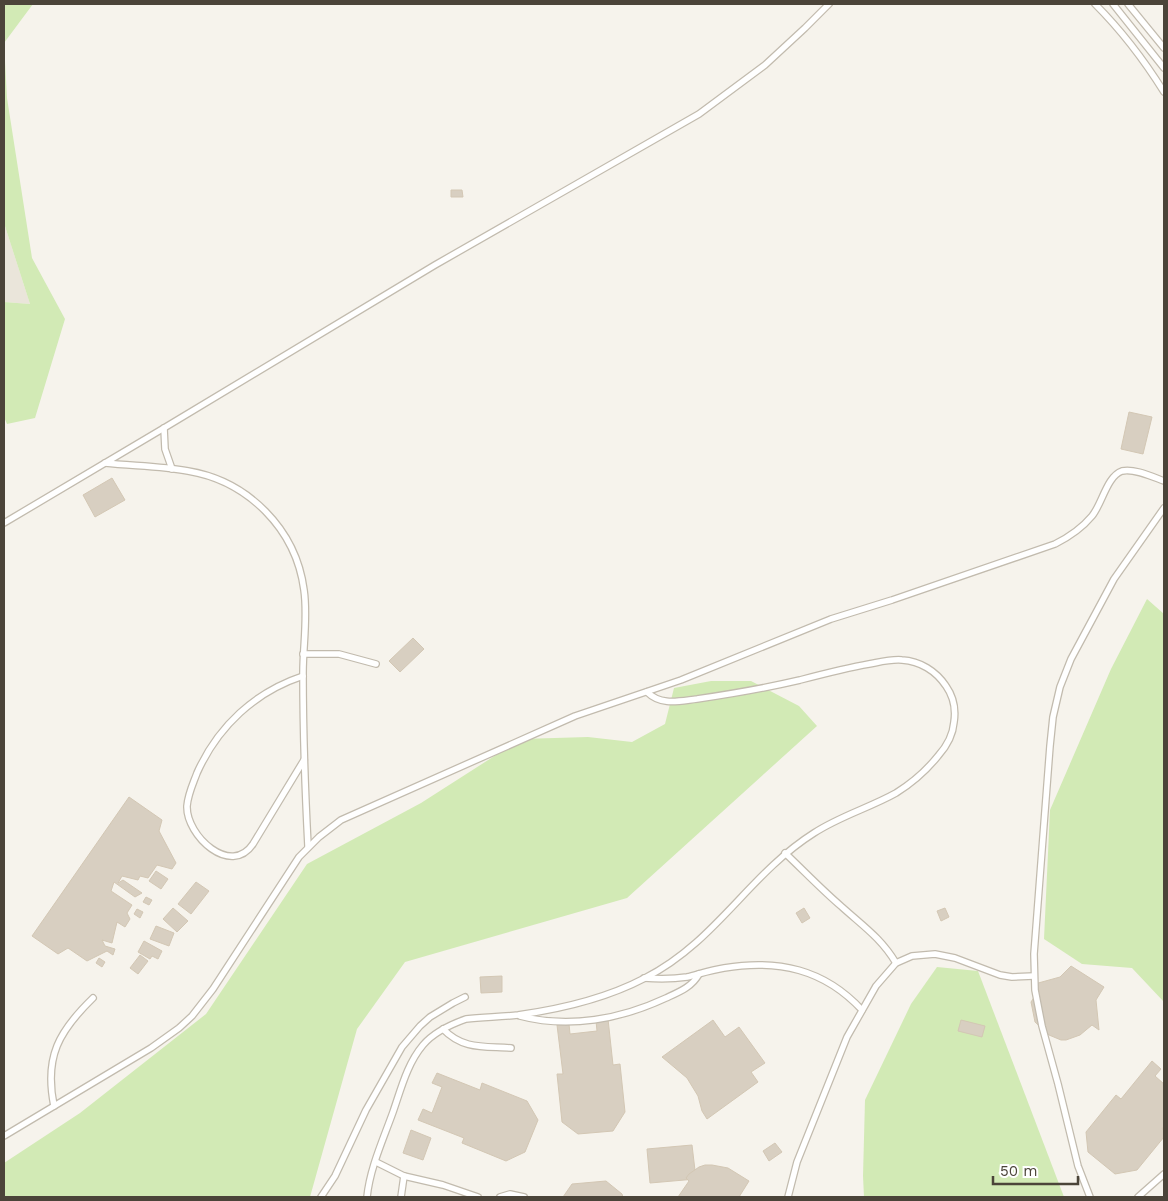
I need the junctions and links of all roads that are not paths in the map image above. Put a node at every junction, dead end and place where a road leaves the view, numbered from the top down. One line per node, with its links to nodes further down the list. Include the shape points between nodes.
1 (829, 4): 8 (lane, via 765,65 699,114 435,265)
2 (1095, 4): 7 (lane, via 1120,31)
3 (1113, 4): 6 (lane)
4 (1128, 4): 5 (lane)
5 (1164, 48)
6 (1164, 68)
7 (1164, 92)
8 (164, 428): 9 (lane); 10 (lane, via 165,449)
9 (104, 463): 10 (lane); 13 (lane)
10 (172, 469): 14 (lane, via 222,482 253,499 275,521 292,547 302,576 305,606)
11 (1164, 481): 17 (lane, via 1128,471 1118,473 1111,479 1092,515 1076,532 1055,544 831,619)
12 (1164, 508): 23 (lane, via 1114,579 1071,659 1060,687 1050,746)
13 (4, 523)
14 (303, 654): 15 (lane, via 339,654); 16 (lane)
15 (376, 664)
16 (303, 676): 18 (lane); 18 (lane, via 275,687 251,702 214,743 189,793 188,816 195,832 207,846 221,854 237,856 246,852)
17 (647, 692): 19 (lane, via 552,726 353,814); 20 (lane, via 666,702 701,698 901,660 923,665 942,680 953,701 954,724 946,746 929,767 895,793 835,821)
18 (304, 760): 19 (lane)
19 (308, 846): 31 (lane, via 192,1016 165,1038)
20 (785, 852): 21 (lane, via 875,935); 24 (lane, via 703,938 673,962)
21 (896, 964): 23 (lane, via 912,956 935,954 1000,975); 27 (lane, via 876,986)
22 (699, 974): 24 (lane, via 674,979); 27 (lane, via 751,965 789,968 830,982); 28 (lane, via 682,991 626,1014 556,1022)
23 (1034, 976): 43 (lane, via 1042,1026 1078,1166)
24 (644, 978): 28 (lane, via 576,1003)
25 (93, 998): 31 (lane, via 69,1023 58,1042 51,1074)
26 (465, 998): 36 (lane, via 430,1017 402,1047)
27 (862, 1010): 42 (lane, via 838,1058 797,1162)
28 (515, 1015): 29 (lane, via 466,1020)
29 (443, 1029): 30 (lane, via 468,1045); 33 (lane, via 425,1043 412,1062)
30 (512, 1048)
31 (54, 1106): 32 (lane)
32 (4, 1136)
33 (376, 1162): 35 (lane); 37 (lane)
34 (1164, 1174): 44 (lane)
35 (404, 1176): 38 (lane); 39 (lane)
36 (321, 1197)
37 (367, 1197)
38 (401, 1197)
39 (478, 1197)
40 (500, 1197): 41 (lane, via 510,1194)
41 (524, 1197)
42 (788, 1197)
43 (1090, 1197)
44 (1138, 1197)

